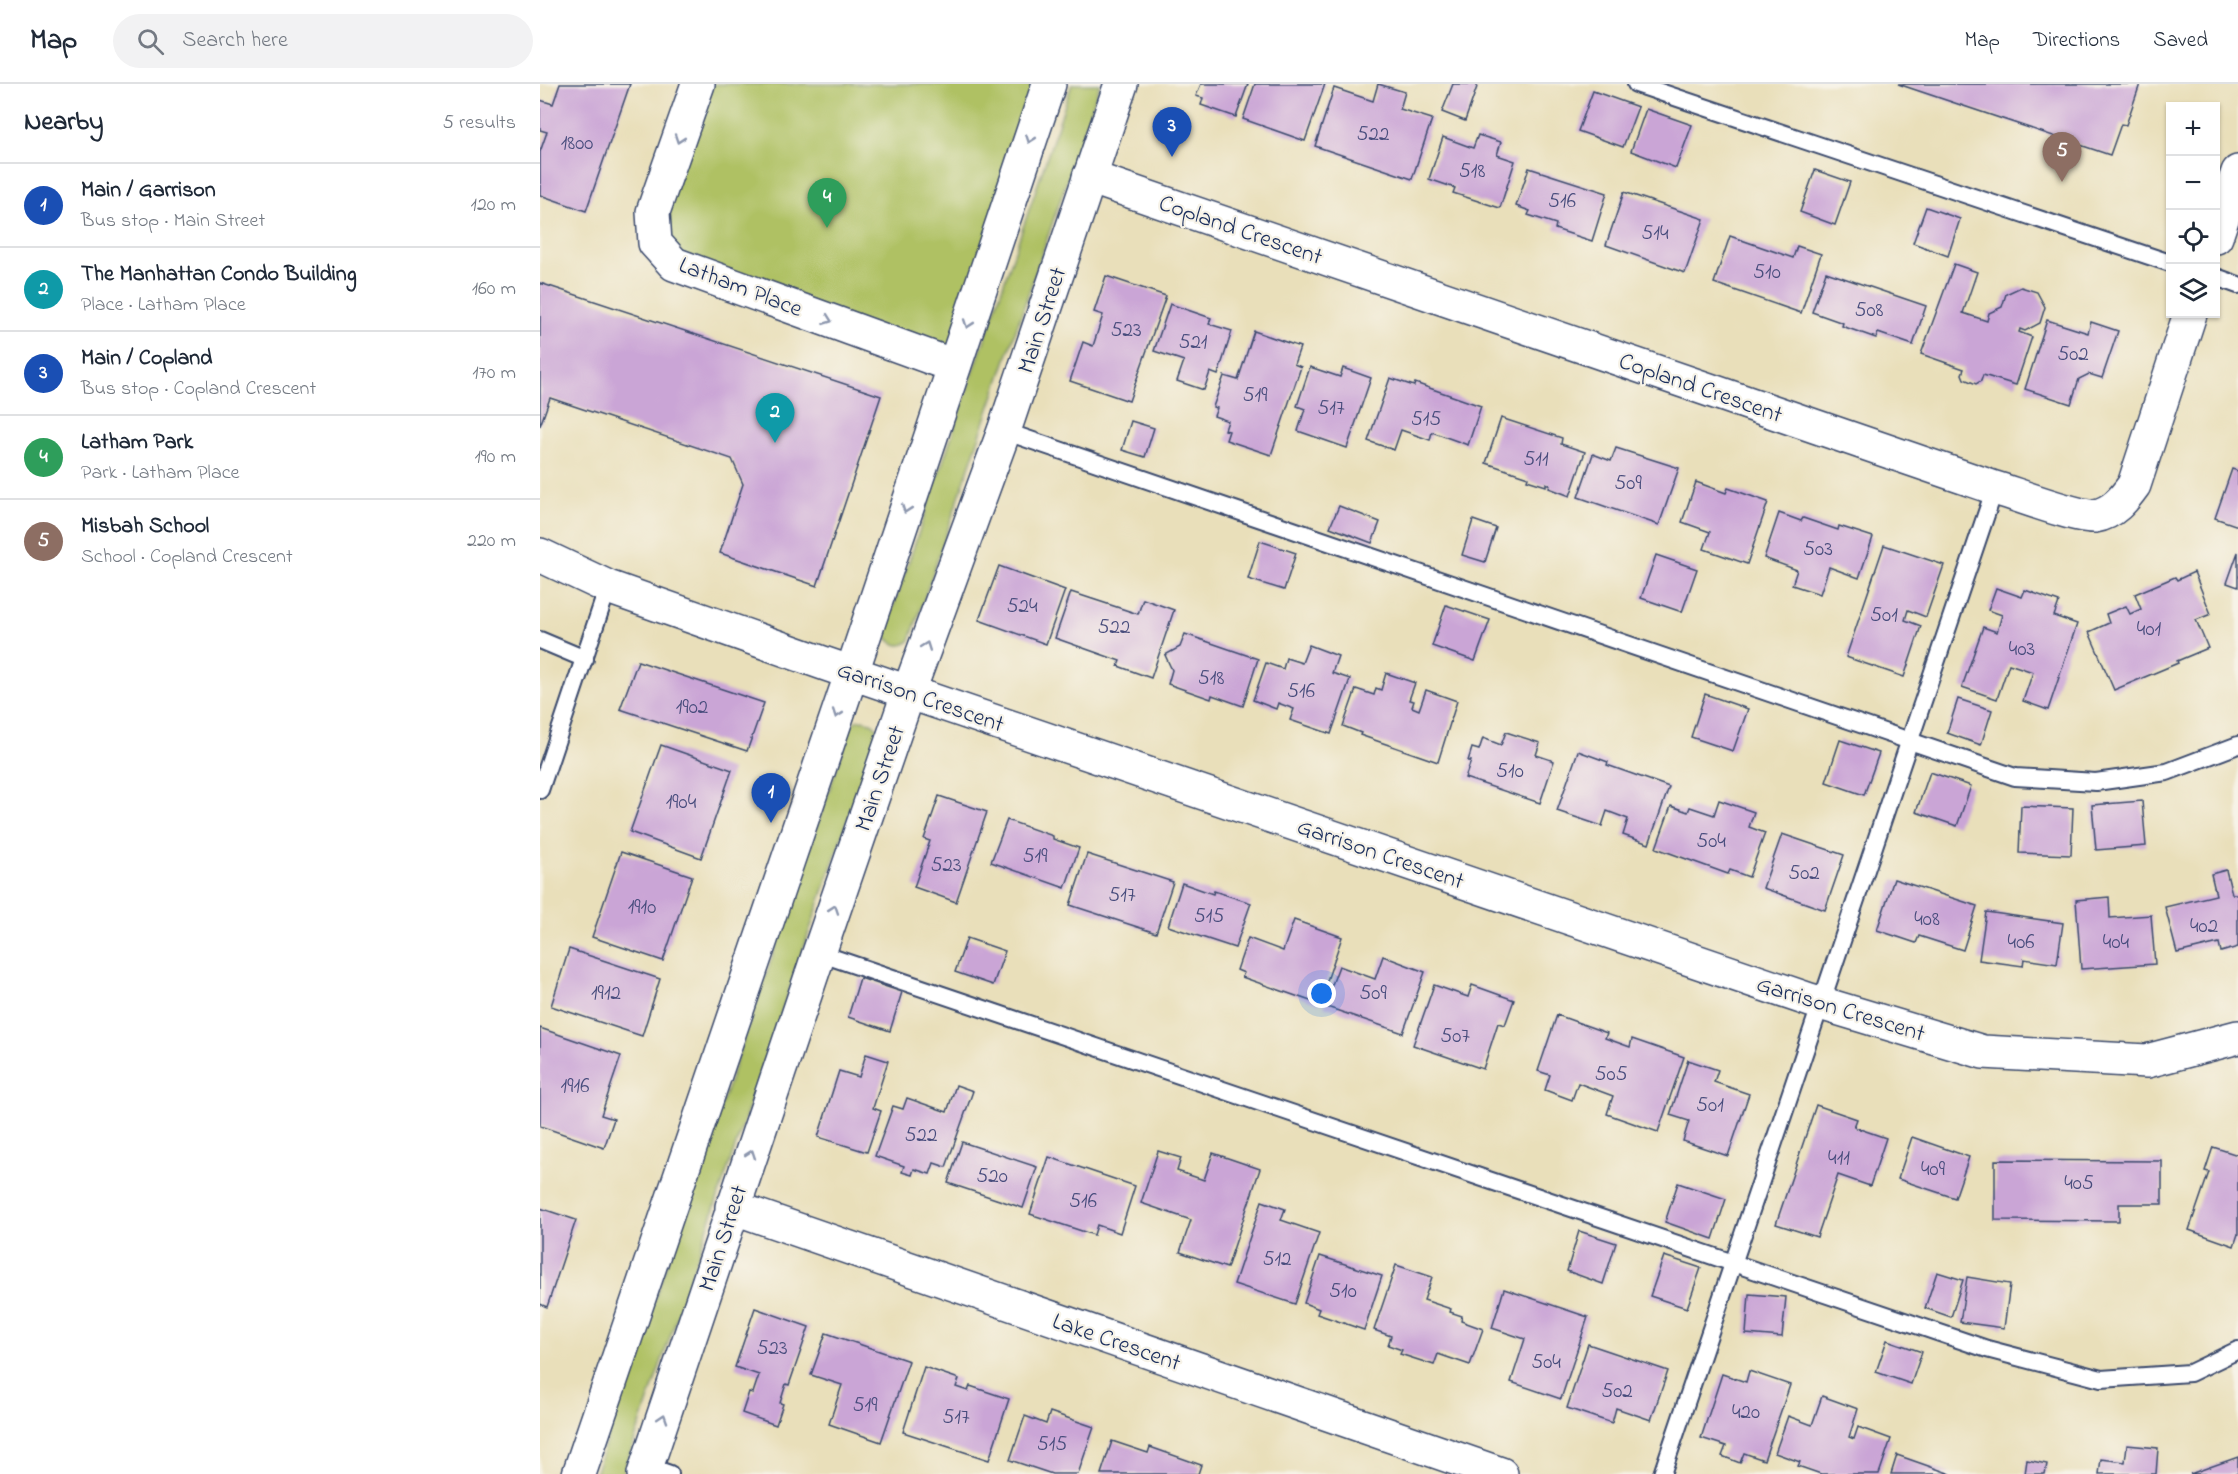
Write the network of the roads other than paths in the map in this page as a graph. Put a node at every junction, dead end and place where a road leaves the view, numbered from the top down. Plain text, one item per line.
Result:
1 (698, 84) edge
2 (1049, 84) edge
3 (1121, 84) edge
4 (1636, 84) edge
5 (2238, 172) edge
6 (1089, 177) junction
7 (2220, 225) edge
8 (2166, 261) edge
9 (2220, 278) edge
10 (2238, 285) edge
11 (2189, 318) edge
12 (954, 366) junction
13 (1004, 431) junction
14 (1995, 488) junction
15 (540, 555) edge
16 (608, 587) junction
17 (540, 640) edge
18 (585, 659) junction
19 (852, 672) junction
20 (909, 691) junction
21 (1909, 742) junction
22 (2238, 745) edge
23 (540, 790) edge
24 (819, 953) junction
25 (1821, 1004) junction
26 (2238, 1037) edge
27 (732, 1207) junction
28 (1734, 1262) junction
29 (2238, 1350) edge
30 (654, 1471) edge
31 (579, 1474) edge
32 (1501, 1474) edge
33 (1662, 1474) edge

1 -> 12 street, Latham Place
2 -> 12 street
3 - 6 street, Main Street
4 - 8 lane
5 - 7 street
6 - 13 street, Main Street
6 - 14 street, Copland Crescent
9 - 10 lane
11 - 14 street, Copland Crescent
12 -> 19 street
20 -> 13 street, Main Street
13 - 21 lane
14 - 21 lane
15 - 16 street, Garrison Crescent
16 - 18 lane
16 - 19 street, Garrison Crescent
17 - 18 lane
18 - 23 lane
19 - 20 street, Garrison Crescent
19 -> 31 street
24 -> 20 street, Main Street
20 - 25 street, Garrison Crescent
21 - 22 lane
21 - 25 lane
27 -> 24 street, Main Street
24 - 28 lane
25 - 26 street, Garrison Crescent
25 - 28 lane
30 -> 27 street, Main Street
27 - 32 street, Lake Crescent
28 - 29 lane
28 - 33 lane

